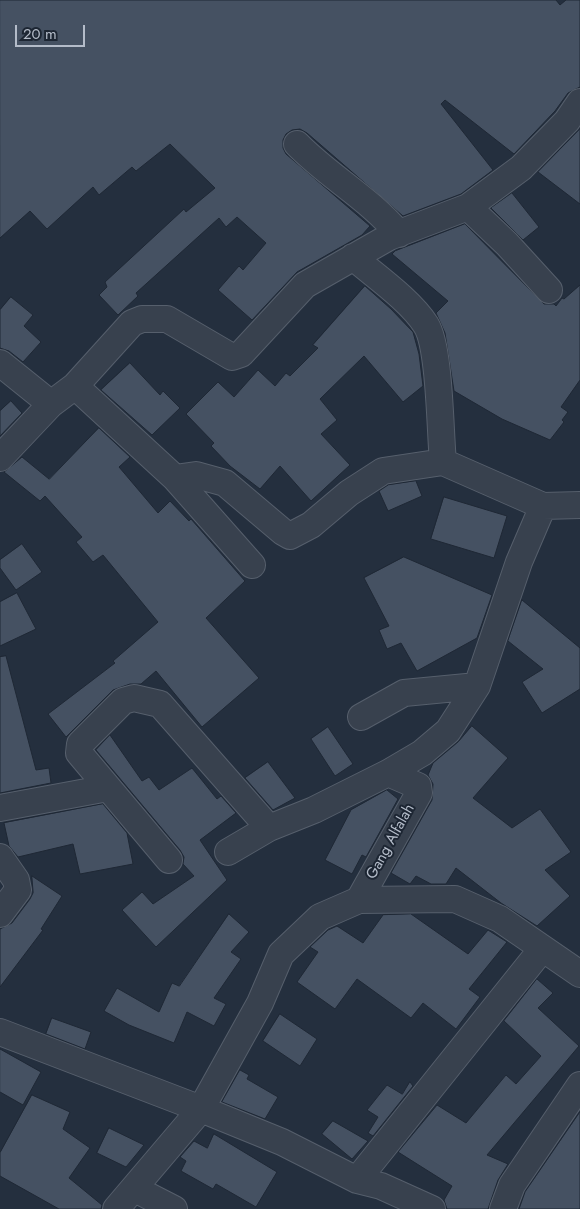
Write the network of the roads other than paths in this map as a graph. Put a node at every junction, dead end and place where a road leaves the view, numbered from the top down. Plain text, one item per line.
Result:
1 (580, 102) edge
2 (297, 144) dead end
3 (468, 207) junction
4 (398, 234) junction
5 (352, 257) junction
6 (548, 290) dead end
7 (0, 363) edge
8 (75, 386) junction
9 (51, 404) junction
10 (0, 458) edge
11 (442, 462) junction
12 (175, 478) junction
13 (580, 504) edge
14 (543, 506) junction
15 (252, 565) dead end
16 (477, 686) junction
17 (361, 717) dead end
18 (388, 773) junction
19 (108, 788) junction
20 (0, 808) edge
21 (269, 828) junction
22 (228, 852) dead end
23 (0, 858) edge
24 (169, 860) dead end
25 (359, 900) junction
26 (0, 914) edge
27 (542, 949) junction
28 (580, 974) edge
29 (0, 1032) edge
30 (580, 1085) edge
31 (201, 1109) junction
32 (357, 1180) junction
33 (134, 1189) junction
34 (116, 1209) edge
35 (174, 1209) edge
36 (432, 1209) edge
37 (503, 1209) edge

1 - 3 street
2 - 4 street
3 - 4 street
3 - 6 street
4 - 5 street
5 - 8 street
5 - 11 street
7 - 9 street
8 - 9 street
8 - 12 street
9 - 10 street
11 - 12 street
11 - 14 street
12 - 15 street
13 - 14 street
14 - 16 street
16 - 17 street
16 - 18 street
18 - 21 street
18 - 25 street, Gang Alfalah
19 - 20 street
19 - 21 street
19 - 24 street
21 - 22 street
23 - 26 street
25 - 27 street
25 - 31 street
27 - 28 street
27 - 32 street
29 - 31 street
30 - 37 street
31 - 32 street
31 - 33 street
32 - 36 street
33 - 34 street
33 - 35 street

